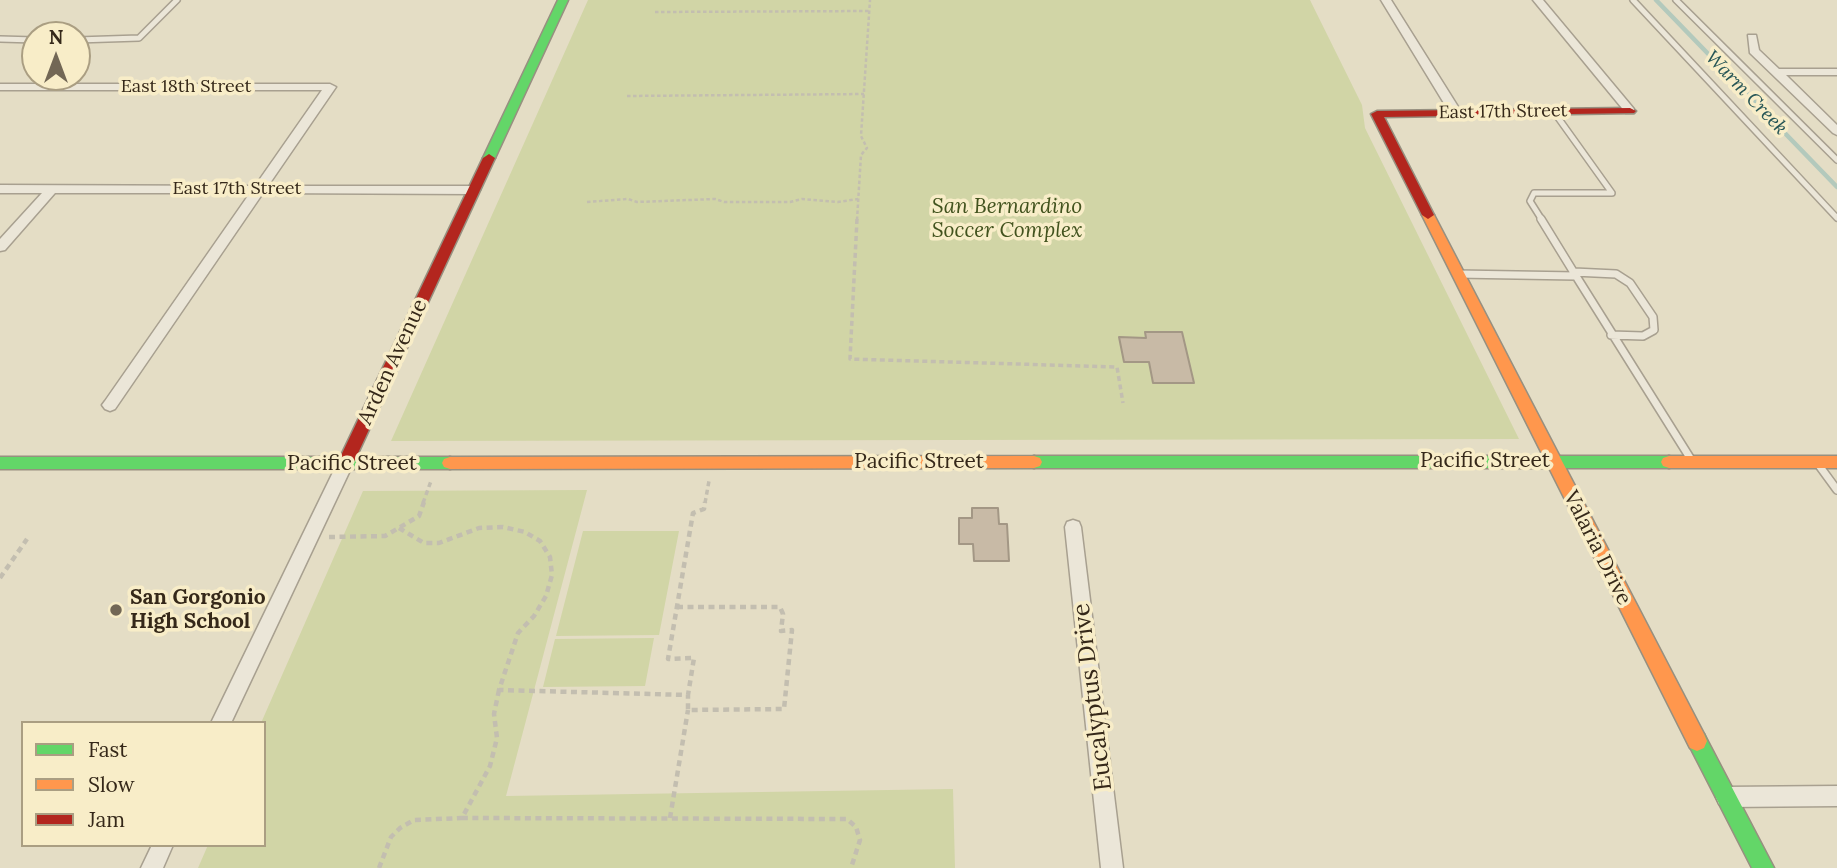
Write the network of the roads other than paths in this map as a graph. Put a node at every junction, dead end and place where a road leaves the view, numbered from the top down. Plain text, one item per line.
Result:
1 (177, 0) edge
2 (563, 0) edge
3 (1386, 0) edge
4 (1538, 0) edge
5 (1633, 0) edge
6 (1676, 0) edge
7 (1752, 37) dead end
8 (0, 40) edge
9 (21, 40) edge
10 (91, 40) edge
11 (1776, 72) junction
12 (1837, 72) edge
13 (0, 87) edge
14 (1554, 112) junction
15 (1456, 113) junction
16 (1377, 114) joint
17 (1837, 131) edge
18 (1837, 160) edge
19 (260, 188) junction
20 (0, 189) edge
21 (52, 189) junction
22 (474, 190) junction
23 (1837, 218) edge
24 (0, 247) edge
25 (1457, 274) junction
26 (1575, 274) junction
27 (1611, 335) junction
28 (110, 405) dead end
29 (1551, 461) junction
30 (1692, 461) junction
31 (1816, 462) junction
32 (1837, 462) edge
33 (0, 463) edge
34 (345, 464) junction
35 (1837, 490) edge
36 (1073, 527) dead end
37 (222, 721) edge
38 (1837, 796) edge
39 (1726, 797) junction
40 (162, 847) edge
41 (152, 868) edge
42 (1112, 868) edge
43 (1763, 868) edge

1 - 10 lane
2 - 22 street, Arden Avenue
3 - 15 street
4 - 14 street, East 17th Street
5 - 23 lane
6 - 18 lane
7 - 11 street
8 - 9 lane
11 - 12 street
11 - 17 street
13 - 19 street, East 18th Street
14 - 15 street, East 17th Street
14 - 26 lane
15 - 16 street, East 17th Street
16 - 25 street, Valaria Drive
19 - 21 street, East 17th Street
19 - 22 street, East 17th Street
19 - 28 street
20 - 21 street, East 17th Street
21 - 24 street
22 - 34 street, Arden Avenue
25 - 26 lane
25 - 29 street, Valaria Drive
26 - 27 lane
26 - 27 lane
27 - 30 lane
29 - 30 street, Pacific Street
29 - 34 street, Pacific Street
29 - 39 street, Valaria Drive
30 - 31 street, Pacific Street
31 - 32 street, Pacific Street
31 - 35 lane
33 - 34 street, Pacific Street
34 - 37 street, Arden Avenue
36 - 42 street, Eucalyptus Drive
38 - 39 street
39 - 43 street, Valaria Drive
40 - 41 street

